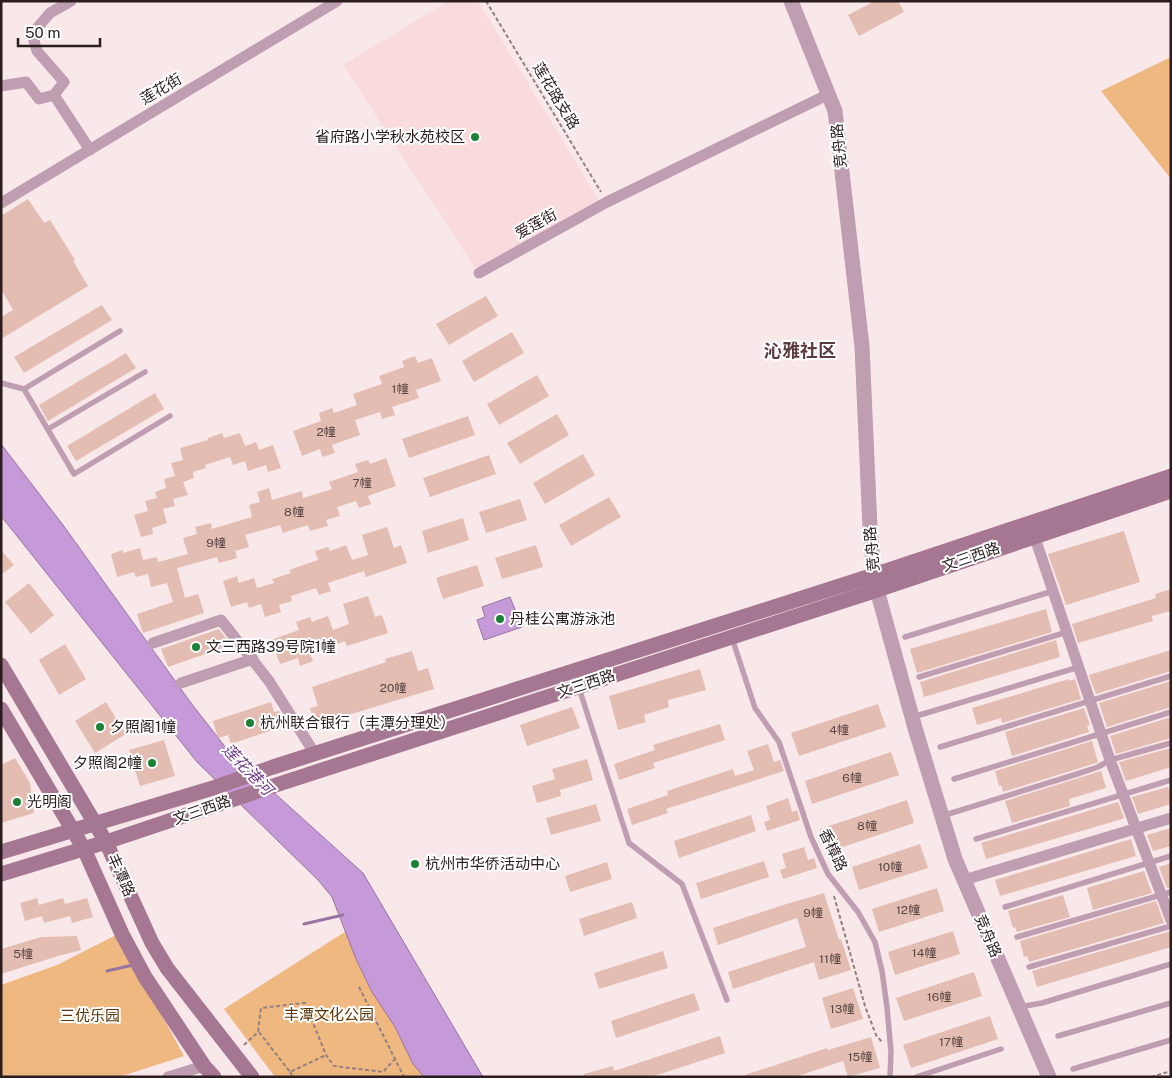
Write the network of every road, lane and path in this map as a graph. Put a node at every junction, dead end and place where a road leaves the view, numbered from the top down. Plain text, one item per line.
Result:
1 (71, 1) edge
2 (337, 1) edge
3 (486, 1) edge
4 (791, 1) edge
5 (3, 87) edge
6 (54, 94) junction
7 (828, 94) junction
8 (90, 150) junction
9 (607, 202) junction
10 (1, 203) edge
11 (479, 273) dead end
12 (120, 331) dead end
13 (146, 372) dead end
14 (1, 382) edge
15 (24, 389) junction
16 (170, 416) dead end
17 (48, 429) junction
18 (1171, 476) edge
19 (1171, 491) edge
20 (1034, 536) junction
21 (875, 582) junction
22 (1053, 591) junction
23 (1067, 632) junction
24 (731, 637) junction
25 (905, 637) dead end
26 (153, 642) dead end
27 (252, 659) junction
28 (1, 665) edge
29 (1079, 667) junction
30 (1171, 676) edge
31 (919, 677) dead end
32 (182, 683) dead end
33 (578, 686) junction
34 (1090, 700) junction
35 (1, 709) edge
36 (1171, 712) edge
37 (912, 718) junction
38 (1101, 733) junction
39 (1171, 743) edge
40 (940, 747) dead end
41 (315, 754) junction
42 (1110, 760) junction
43 (954, 779) dead end
44 (1171, 780) edge
45 (1123, 795) junction
46 (942, 816) junction
47 (1171, 818) edge
48 (94, 824) junction
49 (1136, 828) junction
50 (72, 831) junction
51 (976, 839) dead end
52 (106, 842) junction
53 (84, 849) junction
54 (1, 852) edge
55 (1171, 856) edge
56 (1149, 863) junction
57 (1, 874) edge
58 (828, 874) junction
59 (964, 880) junction
60 (1166, 893) edge
61 (1005, 907) dead end
62 (1171, 920) edge
63 (1171, 926) edge
64 (1017, 937) dead end
65 (1171, 964) edge
66 (1029, 967) dead end
67 (359, 987) dead end
68 (727, 1000) dead end
69 (1171, 1003) edge
70 (1019, 1007) junction
71 (258, 1032) junction
72 (1058, 1036) dead end
73 (1171, 1040) edge
74 (1001, 1050) dead end
75 (891, 1052) junction
76 (235, 1054) junction
77 (326, 1055) junction
78 (394, 1060) junction
79 (1073, 1069) dead end
80 (209, 1071) edge
81 (1171, 1071) edge
82 (290, 1072) junction
83 (168, 1077) edge
84 (252, 1077) edge
85 (293, 1077) edge
86 (404, 1077) edge
87 (890, 1077) edge
88 (916, 1077) edge
89 (1049, 1077) edge
90 (1151, 1077) edge

1 - 6 street
2 - 8 street, 莲花街
3 - 9 path, 莲花路支路
4 - 7 street, 竞舟路
5 - 6 street
6 - 8 street
7 - 9 street, 爱莲街
7 - 21 street, 竞舟路
8 - 10 street, 莲花街
9 - 11 street, 爱莲街
12 - 15 lane
13 - 17 lane
14 - 15 lane
15 - 17 lane
16 - 17 lane
18 - 21 main road, 文三西路
19 - 20 main road, 文三西路
20 - 21 main road, 文三西路
20 - 22 street
21 - 24 main road, 文三西路
21 - 37 street, 竞舟路
21 - 41 main road, 文三西路
22 - 23 street
22 - 25 lane
23 - 29 street
23 - 31 lane
24 - 33 main road, 文三西路
24 - 58 lane, 香樟路
26 - 27 street
27 - 32 street
27 - 41 street
28 - 48 main road, 丰潭路
29 - 34 street
29 - 37 lane
30 - 34 lane
33 - 52 main road, 文三西路
33 - 68 lane
34 - 38 street
34 - 40 lane
35 - 50 main road, 丰潭路
36 - 38 lane
37 - 46 street, 竞舟路
38 - 42 street
38 - 43 lane
39 - 42 lane
41 - 48 main road, 文三西路
42 - 45 street
42 - 46 lane
44 - 45 lane
45 - 49 street
45 - 51 lane
46 - 59 street, 竞舟路
47 - 49 street
48 - 50 main road, 文三西路
48 - 52 main road, 丰潭路
49 - 56 street
49 - 59 street
50 - 53 main road, 丰潭路
50 - 54 main road, 文三西路
52 - 53 main road, 文三西路
52 - 76 main road, 丰潭路
53 - 57 main road, 文三西路
53 - 80 main road, 丰潭路
55 - 56 lane
56 - 60 street
56 - 61 lane
58 - 75 path
58 - 75 lane, 香樟路
59 - 70 street, 竞舟路
60 - 62 street
60 - 64 lane
63 - 66 lane
65 - 70 lane
67 - 78 path
69 - 72 lane
70 - 89 street, 竞舟路
71 - 76 path
71 - 77 path
71 - 82 path
73 - 79 lane
74 - 88 lane
75 - 87 lane, 香樟路
76 - 84 main road, 丰潭路
77 - 78 path
77 - 82 path
78 - 86 path
80 - 83 street
81 - 90 path
82 - 85 path

